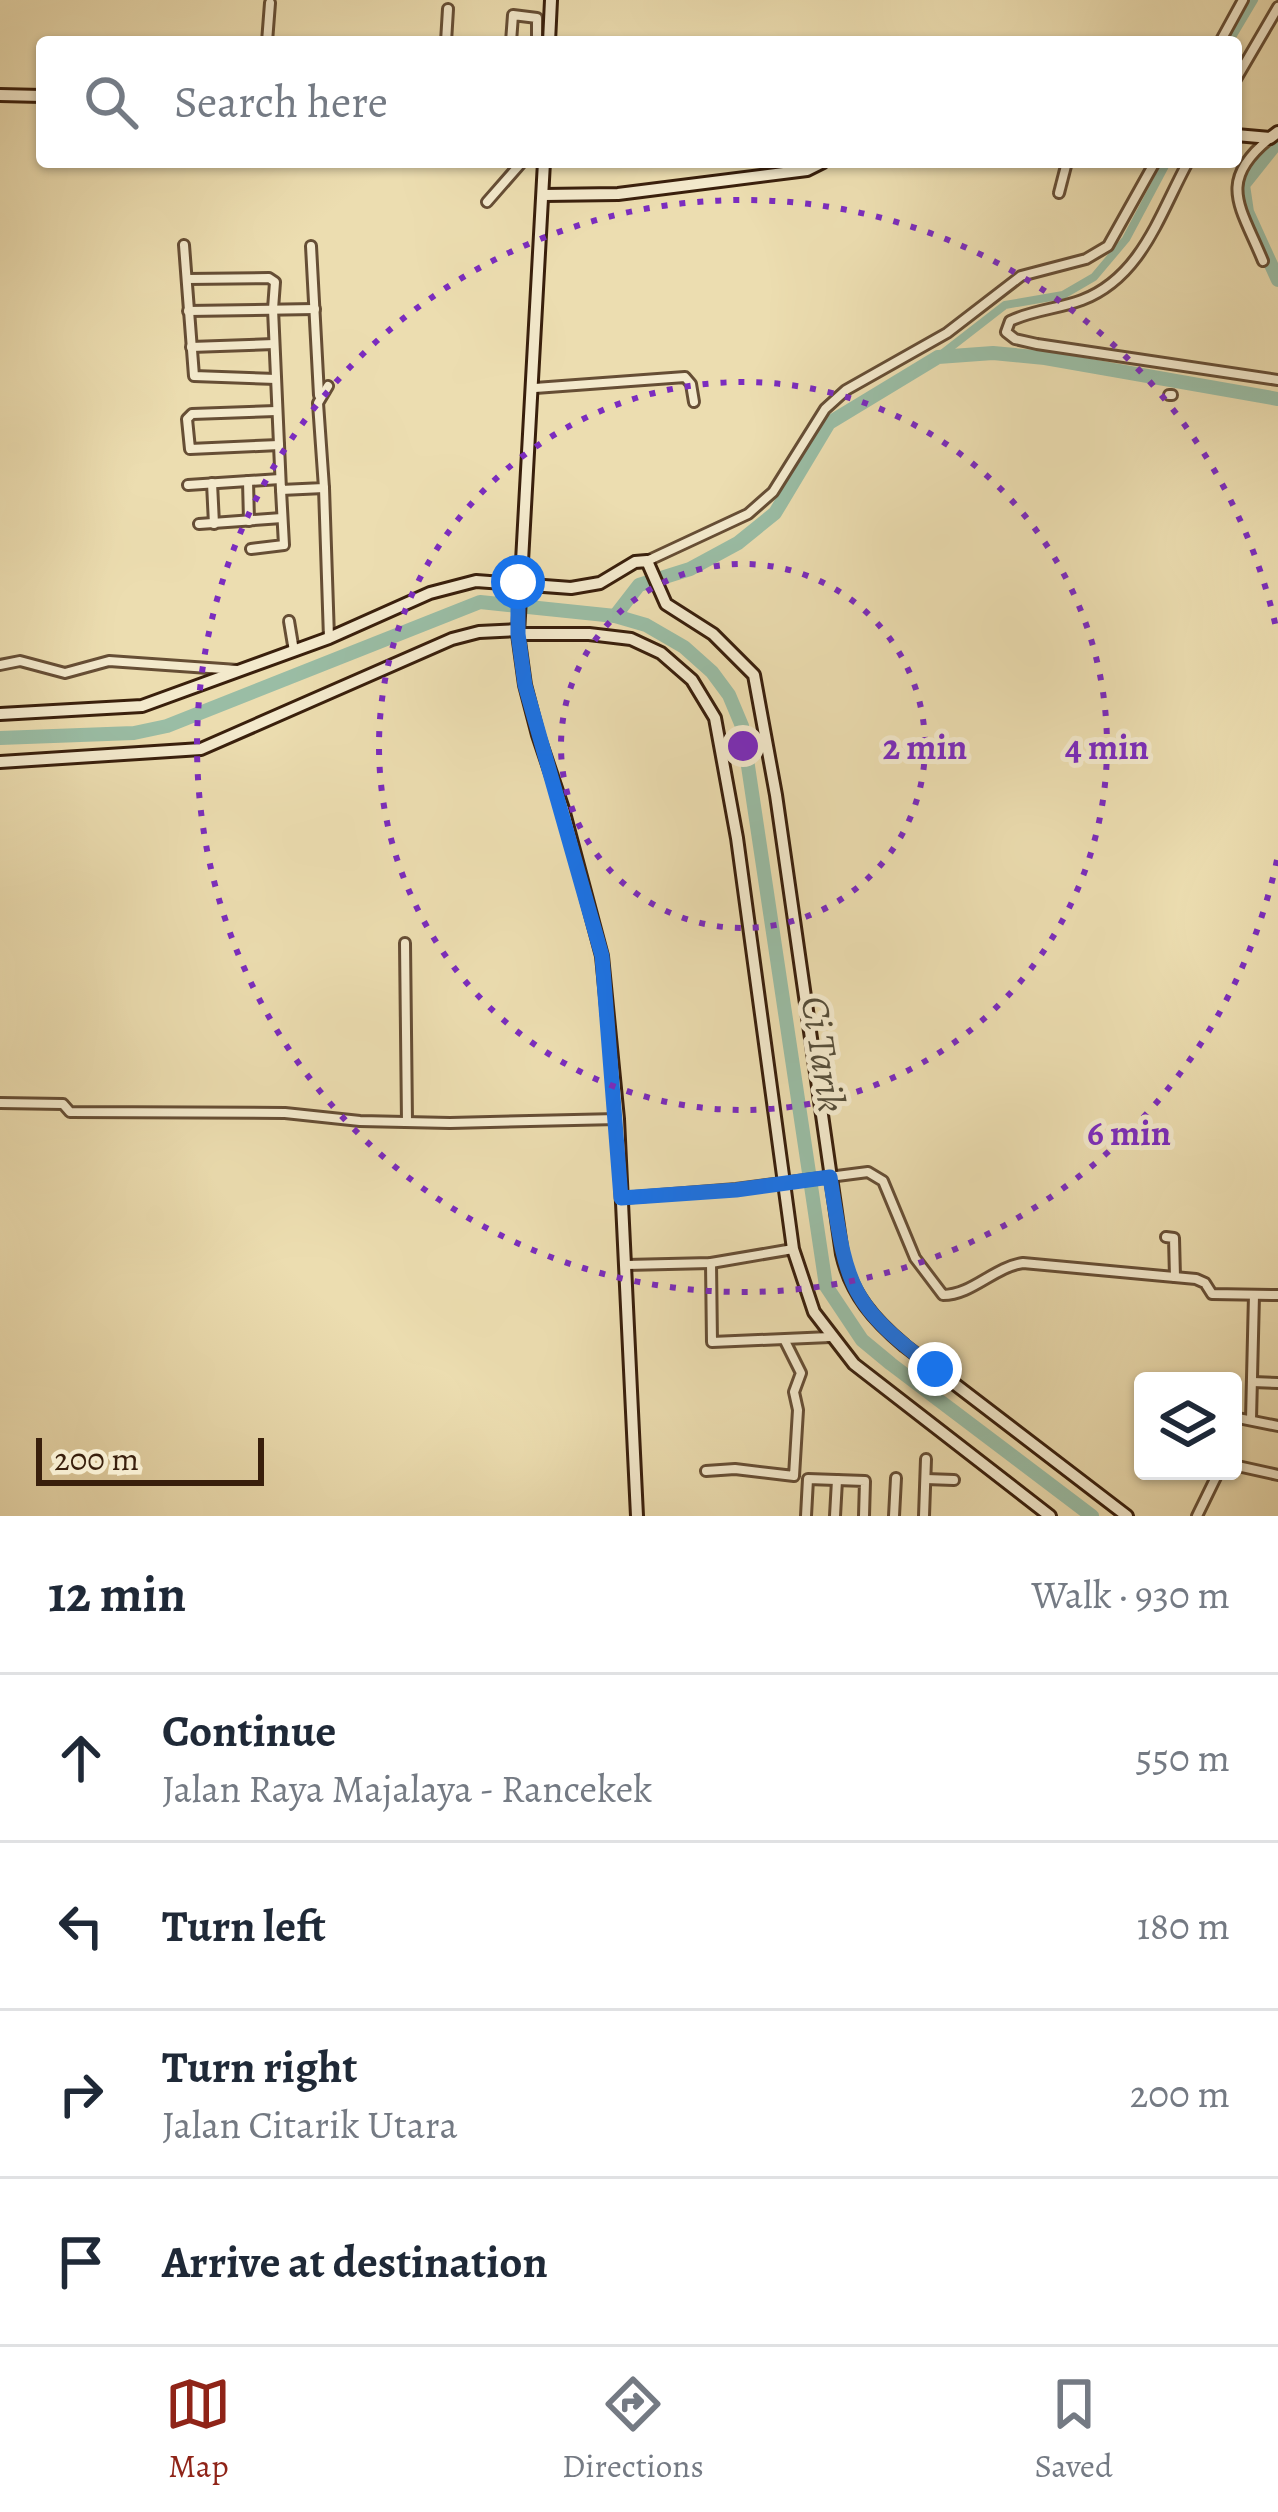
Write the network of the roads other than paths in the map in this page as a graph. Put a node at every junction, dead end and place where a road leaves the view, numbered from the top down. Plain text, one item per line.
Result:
1 (551, 0) edge
2 (1243, 0) edge
3 (270, 3) dead end
4 (1278, 7) edge
5 (448, 9) dead end
6 (267, 36) edge
7 (446, 36) edge
8 (512, 36) edge
9 (537, 36) edge
10 (549, 36) edge
11 (1223, 36) edge
12 (1242, 69) edge
13 (0, 95) edge
14 (36, 96) edge
15 (1242, 135) edge
16 (1274, 135) edge
17 (1242, 166) edge
18 (518, 168) edge
19 (544, 168) edge
20 (811, 168) edge
21 (1066, 168) edge
22 (1152, 168) edge
23 (1185, 168) edge
24 (1241, 168) edge
25 (1059, 194) dead end
26 (544, 195) junction
27 (487, 202) dead end
28 (184, 245) dead end
29 (311, 246) dead end
30 (1263, 261) dead end
31 (187, 279) junction
32 (273, 309) junction
33 (315, 309) junction
34 (188, 311) junction
35 (274, 344) junction
36 (190, 347) junction
37 (276, 379) junction
38 (1278, 380) edge
39 (328, 386) dead end
40 (535, 388) junction
41 (319, 396) junction
42 (694, 402) dead end
43 (277, 410) junction
44 (279, 445) junction
45 (280, 478) junction
46 (248, 481) junction
47 (212, 483) junction
48 (188, 484) dead end
49 (324, 488) junction
50 (281, 490) junction
51 (282, 518) junction
52 (249, 521) junction
53 (199, 524) dead end
54 (214, 524) junction
55 (251, 549) dead end
56 (648, 563) junction
57 (518, 585) junction
58 (289, 621) dead end
59 (518, 627) junction
60 (329, 638) junction
61 (294, 652) junction
62 (0, 665) edge
63 (244, 671) junction
64 (0, 714) edge
65 (0, 762) edge
66 (405, 943) dead end
67 (0, 1103) edge
68 (618, 1119) junction
69 (407, 1121) junction
70 (829, 1177) junction
71 (785, 1183) junction
72 (621, 1198) junction
73 (1166, 1238) dead end
74 (793, 1249) junction
75 (711, 1263) junction
76 (626, 1265) junction
77 (1175, 1277) junction
78 (1254, 1295) junction
79 (1278, 1295) edge
80 (830, 1336) junction
81 (785, 1341) junction
82 (1253, 1382) junction
83 (1278, 1383) edge
84 (1242, 1418) edge
85 (1251, 1419) junction
86 (1278, 1426) edge
87 (926, 1459) dead end
88 (1242, 1468) edge
89 (706, 1471) dead end
90 (1278, 1475) edge
91 (896, 1478) dead end
92 (926, 1479) junction
93 (837, 1480) junction
94 (954, 1480) dead end
95 (1215, 1480) edge
96 (637, 1516) edge
97 (806, 1516) edge
98 (835, 1516) edge
99 (864, 1516) edge
100 (894, 1516) edge
101 (924, 1516) edge
102 (1050, 1516) edge
103 (1126, 1516) edge
104 (1197, 1516) edge

1 - 10 street
2 - 11 street
3 - 6 street
4 - 12 street
5 - 7 street
8 - 9 street
13 - 14 street
15 - 16 street
16 - 17 street
18 - 27 street
19 - 26 street
20 - 26 street
21 - 25 street
22 - 56 street
23 - 38 street
24 - 30 street
26 - 40 street
28 - 31 street
29 - 33 street
31 - 32 street
31 - 34 street
32 - 33 street
32 - 34 street
32 - 35 street
33 - 41 street
34 - 36 street
35 - 36 street
35 - 37 street
36 - 37 street
37 - 43 street
39 - 41 street
40 - 42 street
40 - 57 street
41 - 49 street
43 - 44 street
43 - 44 street
44 - 45 street
45 - 46 street
45 - 50 street
46 - 47 street
46 - 52 street
47 - 48 street
47 - 54 street
49 - 50 street
49 - 60 street
50 - 51 street
51 - 52 street
51 - 55 street
52 - 54 street
53 - 54 street
56 - 57 street
56 - 70 street
57 - 59 street
57 - 60 street
58 - 61 street
59 - 65 street
59 - 68 street
59 - 71 street
60 - 61 street
61 - 63 street
62 - 63 street
63 - 64 street
66 - 69 street
67 - 69 street
68 - 69 street
68 - 72 street
70 - 71 street
70 - 77 street
70 - 103 street
71 - 72 street
71 - 74 street
72 - 76 street
73 - 77 street
74 - 75 street
74 - 80 street
75 - 76 street
75 - 81 street
76 - 96 street
77 - 78 street
78 - 79 street
78 - 82 street
80 - 81 street
80 - 102 street
81 - 89 street
82 - 83 street
82 - 85 street
84 - 85 street
85 - 86 street
87 - 92 street
88 - 90 street
91 - 100 street
92 - 94 street
92 - 101 street
93 - 97 street
93 - 98 street
93 - 99 street
95 - 104 street

